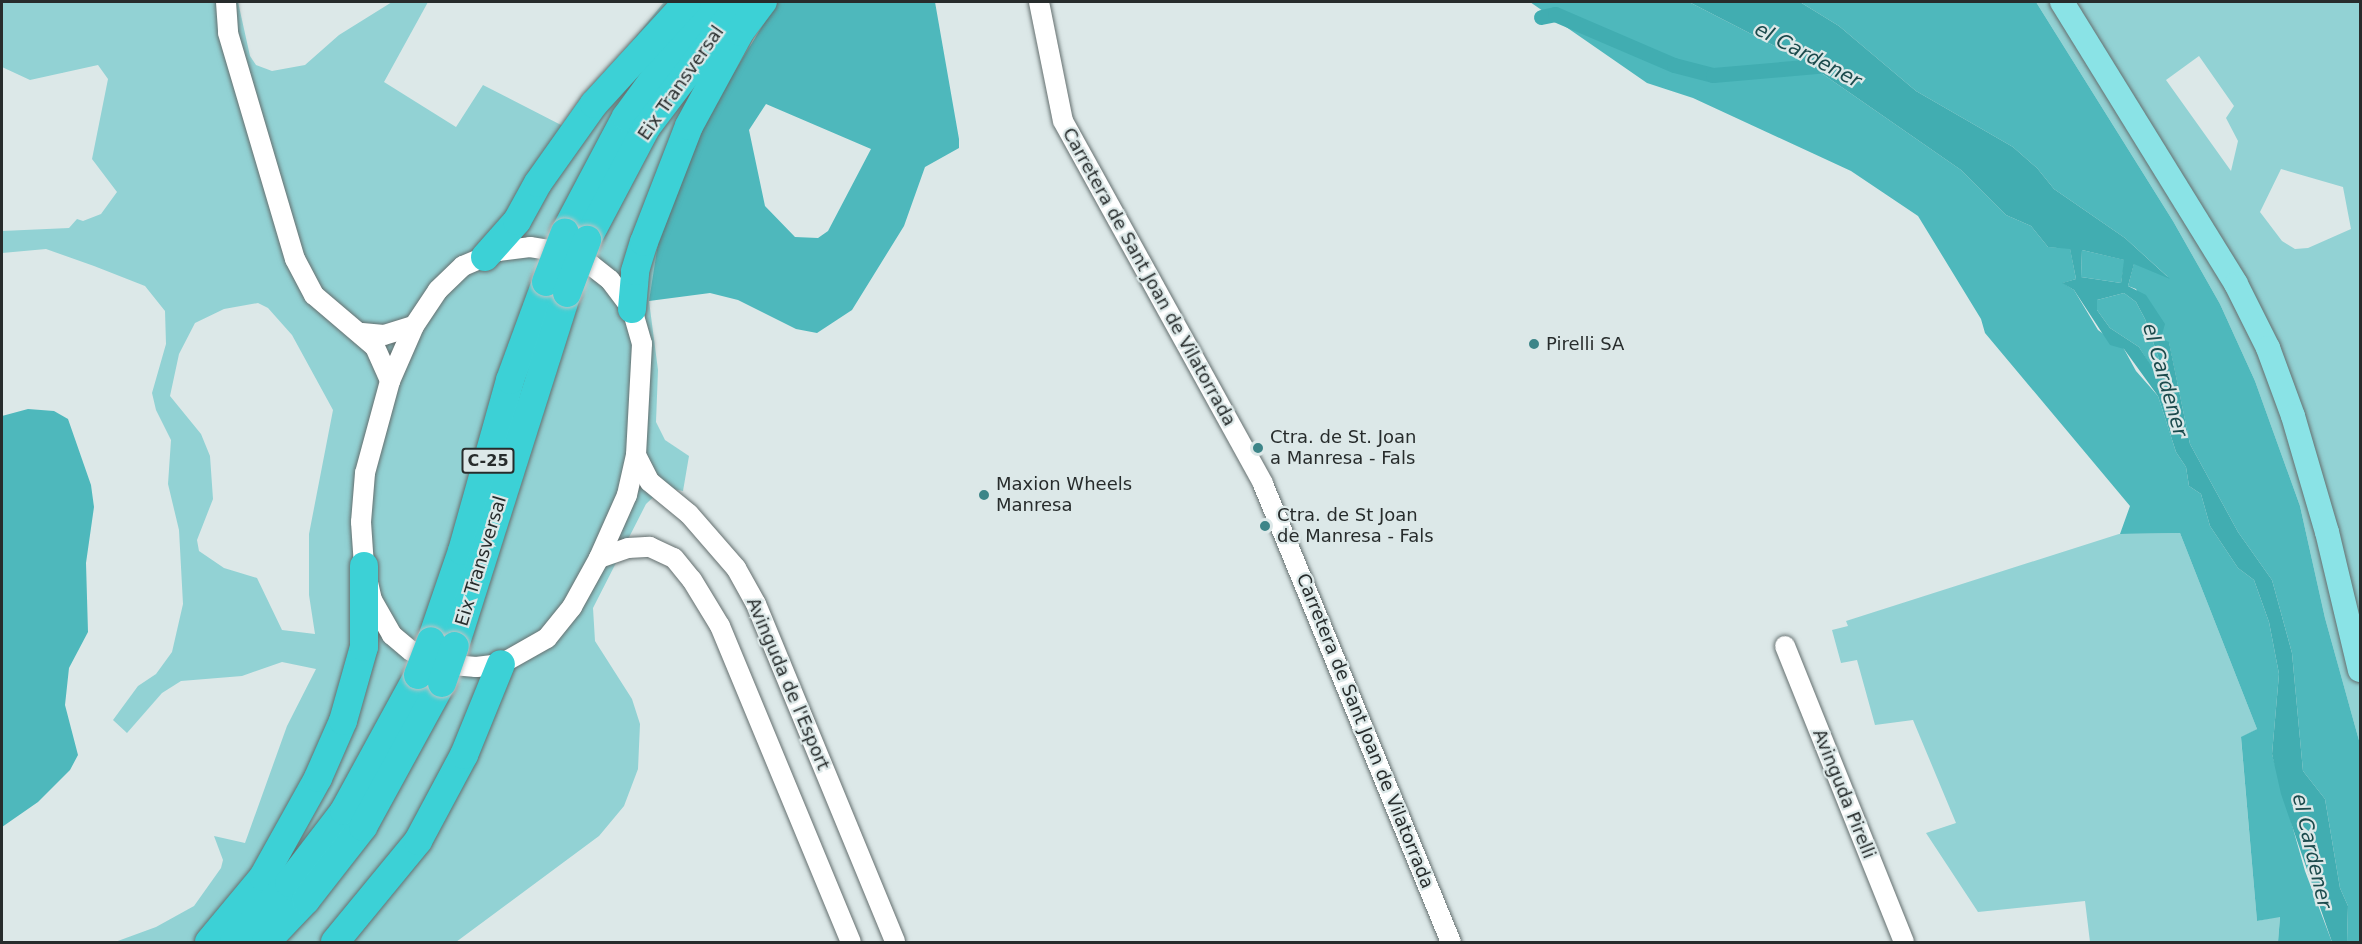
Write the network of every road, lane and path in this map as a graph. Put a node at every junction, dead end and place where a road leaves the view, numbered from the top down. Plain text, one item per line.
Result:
1 (226, 2) edge
2 (687, 2) edge
3 (710, 2) edge
4 (741, 2) edge
5 (762, 2) edge
6 (1039, 2) edge
7 (2063, 2) edge
8 (576, 236) junction
9 (485, 256) junction
10 (632, 309) junction
11 (414, 326) junction
12 (363, 333) junction
13 (390, 381) junction
14 (636, 454) junction
15 (599, 558) junction
16 (364, 566) junction
17 (1785, 646) dead end
18 (501, 664) junction
19 (2361, 670) edge
20 (430, 679) junction
21 (209, 942) edge
22 (234, 942) edge
23 (266, 942) edge
24 (335, 942) edge
25 (851, 942) edge
26 (895, 942) edge
27 (1451, 942) edge
28 (1904, 942) edge

1 - 12 street
2 - 9 highway
3 - 8 highway, Eix Transversal / C-25
4 - 8 highway, Eix Transversal / C-25
5 - 10 highway
6 - 27 street, Carretera de Sant Joan de Vilatorrada
7 - 19 main road
8 - 20 highway, Eix Transversal / C-25, bridge
9 - 10 street
9 - 11 street
10 - 14 street
11 - 12 street
11 - 13 street
12 - 13 street
13 - 16 street
14 - 15 street
14 - 26 street, Avinguda de l'Esport
15 - 18 street
15 - 25 street
16 - 18 street
16 - 21 highway
17 - 28 street, Avinguda Pirelli
18 - 24 highway
20 - 22 highway, Eix Transversal / C-25
20 - 23 highway, Eix Transversal / C-25

